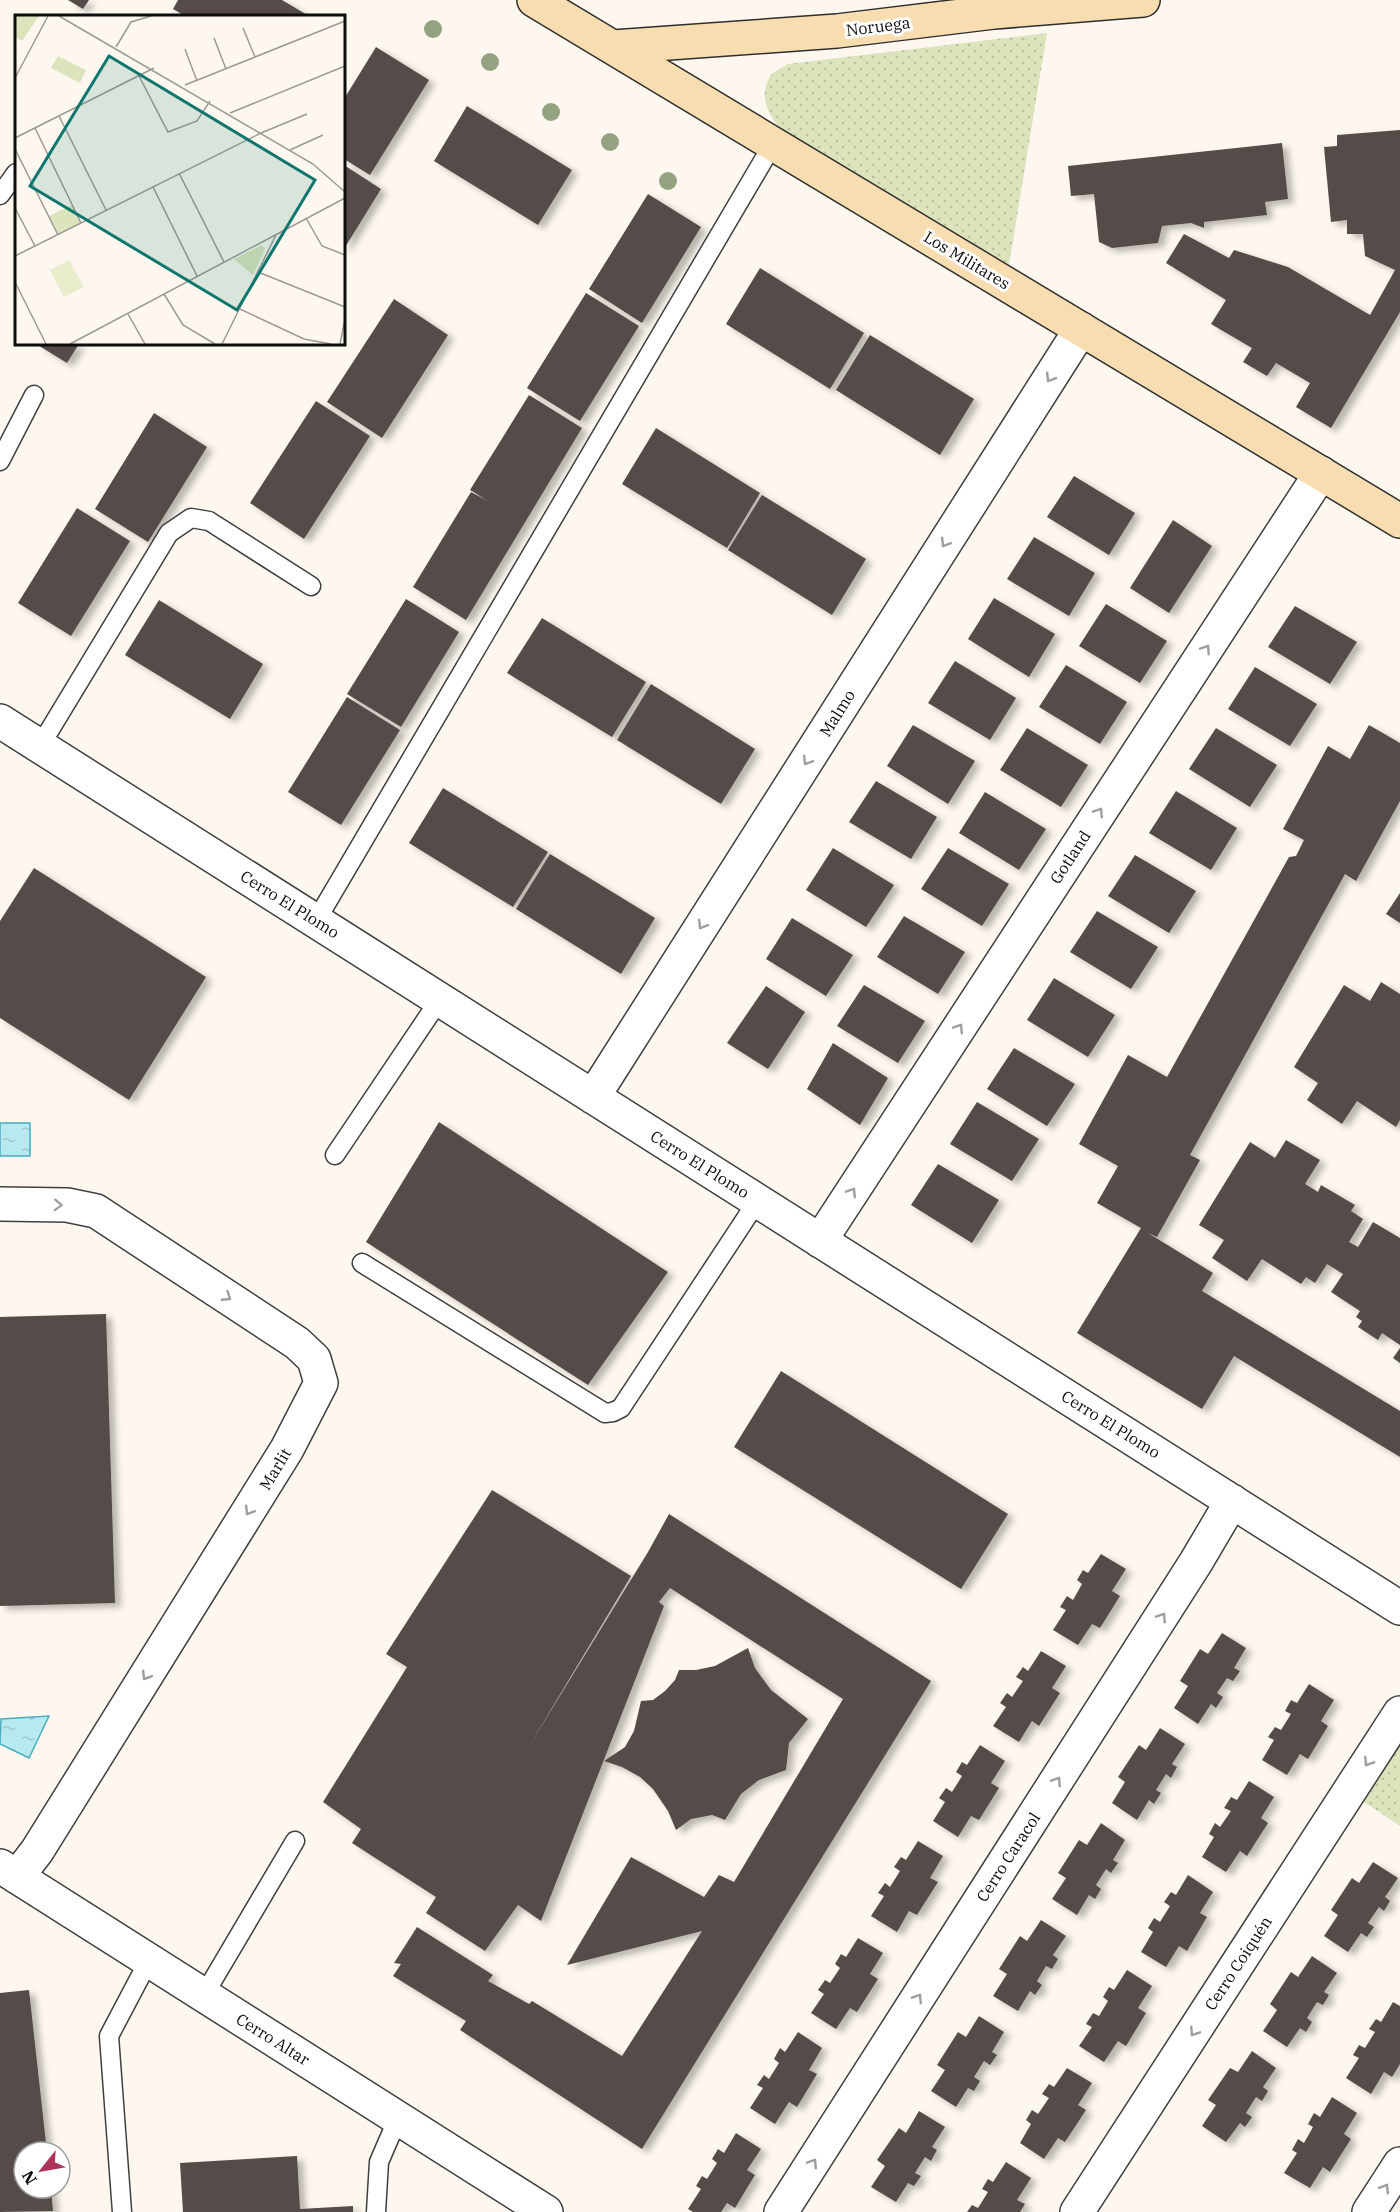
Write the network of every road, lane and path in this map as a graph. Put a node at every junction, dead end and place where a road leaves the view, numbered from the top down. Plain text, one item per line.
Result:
1 (534, 0) edge
2 (1143, 0) edge
3 (994, 6) edge
4 (613, 47) junction
5 (774, 144) junction
6 (15, 174) edge
7 (0, 195) edge
8 (1081, 329) junction
9 (34, 395) dead end
10 (0, 461) edge
11 (1321, 473) junction
12 (1400, 520) edge
13 (311, 586) dead end
14 (0, 721) edge
15 (40, 746) junction
16 (316, 921) junction
17 (440, 999) junction
18 (593, 1097) junction
19 (335, 1155) dead end
20 (758, 1200) junction
21 (0, 1204) edge
22 (820, 1240) junction
23 (362, 1263) dead end
24 (1232, 1501) junction
25 (1400, 1608) edge
26 (1400, 1713) edge
27 (295, 1841) dead end
28 (8, 1871) edge
29 (148, 1960) junction
30 (204, 1995) junction
31 (398, 2118) junction
32 (1400, 2164) edge
33 (122, 2212) edge
34 (376, 2212) edge
35 (546, 2212) edge
36 (781, 2212) edge
37 (1077, 2212) edge
38 (1370, 2212) edge

1 - 4 main road, Los Militares
2 - 3 main road, Noruega
3 - 4 main road, Noruega
4 - 5 main road, Los Militares
5 - 8 main road, Los Militares
5 - 16 lane
6 - 7 lane
8 - 11 main road, Los Militares
8 -> 18 street, Malmo
9 - 10 lane
11 - 12 main road, Los Militares
22 -> 11 street, Gotland
13 - 15 lane
14 - 15 street, Cerro El Plomo
15 - 16 street, Cerro El Plomo
16 - 17 street, Cerro El Plomo
17 - 18 street, Cerro El Plomo
17 - 19 lane
18 - 20 street, Cerro El Plomo
20 - 22 street, Cerro El Plomo
20 - 23 lane
21 -> 28 street, Marlit
22 - 24 street, Cerro El Plomo
24 - 25 street, Cerro El Plomo
36 -> 24 street, Cerro Caracol
26 -> 37 street, Cerro Coiquén
27 - 30 lane
28 - 29 street, Cerro Altar
29 - 30 street, Cerro Altar
29 - 33 lane
30 - 31 street, Cerro Altar
31 - 34 lane
31 - 35 street, Cerro Altar
38 -> 32 street

